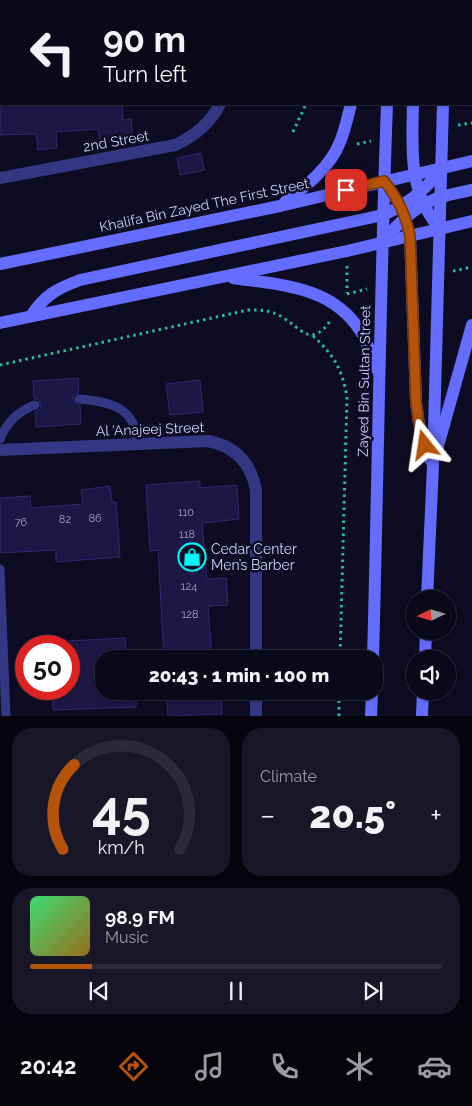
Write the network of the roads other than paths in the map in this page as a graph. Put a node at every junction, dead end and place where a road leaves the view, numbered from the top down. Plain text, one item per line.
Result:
1 (219, 105) edge
2 (351, 105) edge
3 (387, 105) edge
4 (413, 105) edge
5 (443, 105) edge
6 (472, 161) edge
7 (442, 167) junction
8 (414, 174) junction
9 (0, 178) edge
10 (384, 181) junction
11 (472, 190) edge
12 (440, 197) junction
13 (421, 200) junction
14 (280, 206) junction
15 (404, 212) junction
16 (383, 215) junction
17 (472, 221) edge
18 (440, 229) junction
19 (410, 236) junction
20 (382, 243) junction
21 (0, 264) edge
22 (221, 276) junction
23 (31, 316) junction
24 (0, 323) edge
25 (472, 325) edge
26 (380, 375) junction
27 (79, 399) dead end
28 (35, 405) dead end
29 (0, 439) edge
30 (136, 444) junction
31 (0, 450) edge
32 (433, 465) junction
33 (0, 569) edge
34 (427, 590) edge
35 (256, 650) edge
36 (372, 650) edge
37 (256, 700) edge
38 (372, 700) edge
39 (423, 700) edge
40 (6, 716) edge
41 (256, 716) edge
42 (371, 716) edge
43 (422, 716) edge

1 - 9 street, 2nd Street
2 - 14 main road
3 - 10 main road, Zayed Bin Sultan Street
4 - 8 main road
5 - 7 main road
6 - 7 main road, Khalifa Bin Zayed The First Street
7 - 8 main road, Khalifa Bin Zayed The First Street
7 - 12 main road
7 - 13 main road
8 - 10 main road, Khalifa Bin Zayed The First Street
8 - 13 main road
10 - 14 main road, Khalifa Bin Zayed The First Street
10 - 15 main road
10 - 16 main road, Zayed Bin Sultan Street
11 - 12 main road
12 - 13 main road
12 - 18 main road
13 - 15 main road
13 - 18 main road
14 - 21 main road, Khalifa Bin Zayed The First Street
15 - 16 main road
15 - 19 main road
15 - 20 main road
16 - 20 main road, Zayed Bin Sultan Street
16 - 23 main road
17 - 18 main road
18 - 19 main road
18 - 32 main road
19 - 20 main road
19 - 32 main road
20 - 22 main road
20 - 26 main road, Zayed Bin Sultan Street
22 - 23 main road
22 - 26 main road
23 - 24 main road
25 - 32 main road
26 - 36 main road, Zayed Bin Sultan Street
27 - 30 lane
28 - 29 lane
30 - 31 street, Al 'Anajeej Street
30 - 35 street, Al 'Anajeej Street
32 - 34 main road
33 - 40 lane
37 - 41 street
38 - 42 main road
39 - 43 main road

